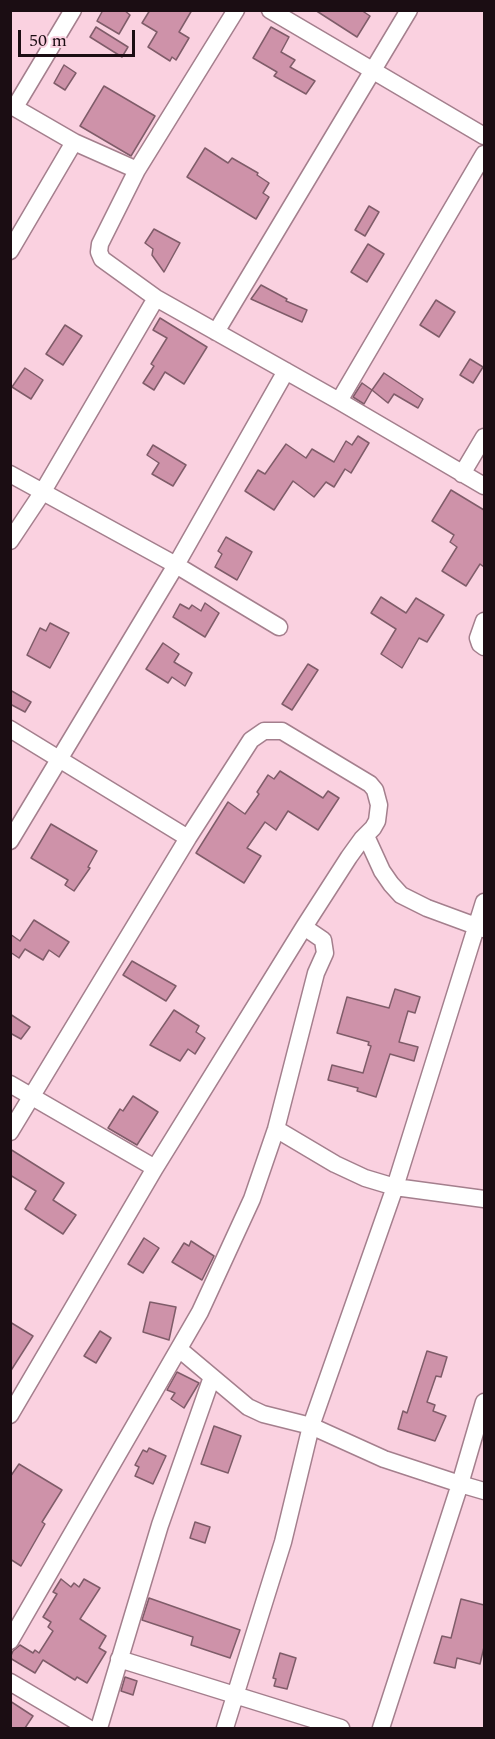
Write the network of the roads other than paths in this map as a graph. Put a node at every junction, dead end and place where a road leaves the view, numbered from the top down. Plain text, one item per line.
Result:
1 (73, 10) edge
2 (236, 10) edge
3 (270, 10) edge
4 (409, 10) edge
5 (372, 69) junction
6 (13, 106) edge
7 (484, 136) edge
8 (74, 142) junction
9 (484, 154) edge
10 (137, 170) junction
11 (10, 251) edge
12 (156, 298) junction
13 (216, 332) junction
14 (286, 371) junction
15 (339, 401) junction
16 (484, 437) edge
17 (10, 474) edge
18 (462, 474) junction
19 (484, 486) edge
20 (42, 493) junction
21 (10, 541) edge
22 (176, 565) junction
23 (484, 621) edge
24 (279, 627) dead end
25 (484, 647) edge
26 (10, 729) edge
27 (61, 759) junction
28 (366, 836) junction
29 (188, 838) junction
30 (10, 841) edge
31 (484, 902) edge
32 (304, 927) junction
33 (481, 927) edge
34 (10, 1084) edge
35 (32, 1096) junction
36 (276, 1129) junction
37 (10, 1132) edge
38 (155, 1168) junction
39 (395, 1187) junction
40 (484, 1199) edge
41 (179, 1349) junction
42 (212, 1377) junction
43 (17, 1388) edge
44 (484, 1402) edge
45 (10, 1415) edge
46 (311, 1426) junction
47 (460, 1484) junction
48 (484, 1491) edge
49 (10, 1641) edge
50 (119, 1659) junction
51 (10, 1682) edge
52 (237, 1695) junction
53 (88, 1728) edge
54 (99, 1728) edge
55 (225, 1728) edge
56 (341, 1728) edge
57 (381, 1728) edge

1 - 6 street
2 - 10 street
3 - 5 street
4 - 5 street
5 - 7 street
5 - 13 street
6 - 8 street
8 - 10 street
8 - 11 street
9 - 15 street
10 - 12 street
12 - 13 street
12 - 20 street
13 - 14 street
14 - 15 street
14 - 22 street
15 - 18 street
16 - 18 street
17 - 20 street
18 - 19 street
20 - 21 street
20 - 22 street
22 - 24 street
22 - 27 street
23 - 25 street
26 - 27 street
27 - 29 street
27 - 30 street
28 - 29 street
28 - 32 street
28 - 33 street
29 - 35 street
31 - 33 street
32 - 36 street
32 - 38 street
33 - 39 street
34 - 35 street
35 - 37 street
35 - 38 street
36 - 39 street
36 - 41 street
38 - 43 street
39 - 40 street
39 - 46 street
41 - 42 street
41 - 49 street
42 - 46 street
42 - 50 street
43 - 45 street
44 - 47 street
46 - 47 street
46 - 52 street
47 - 48 street
47 - 57 street
50 - 52 street
50 - 54 street
51 - 53 street
52 - 55 street
52 - 56 street

